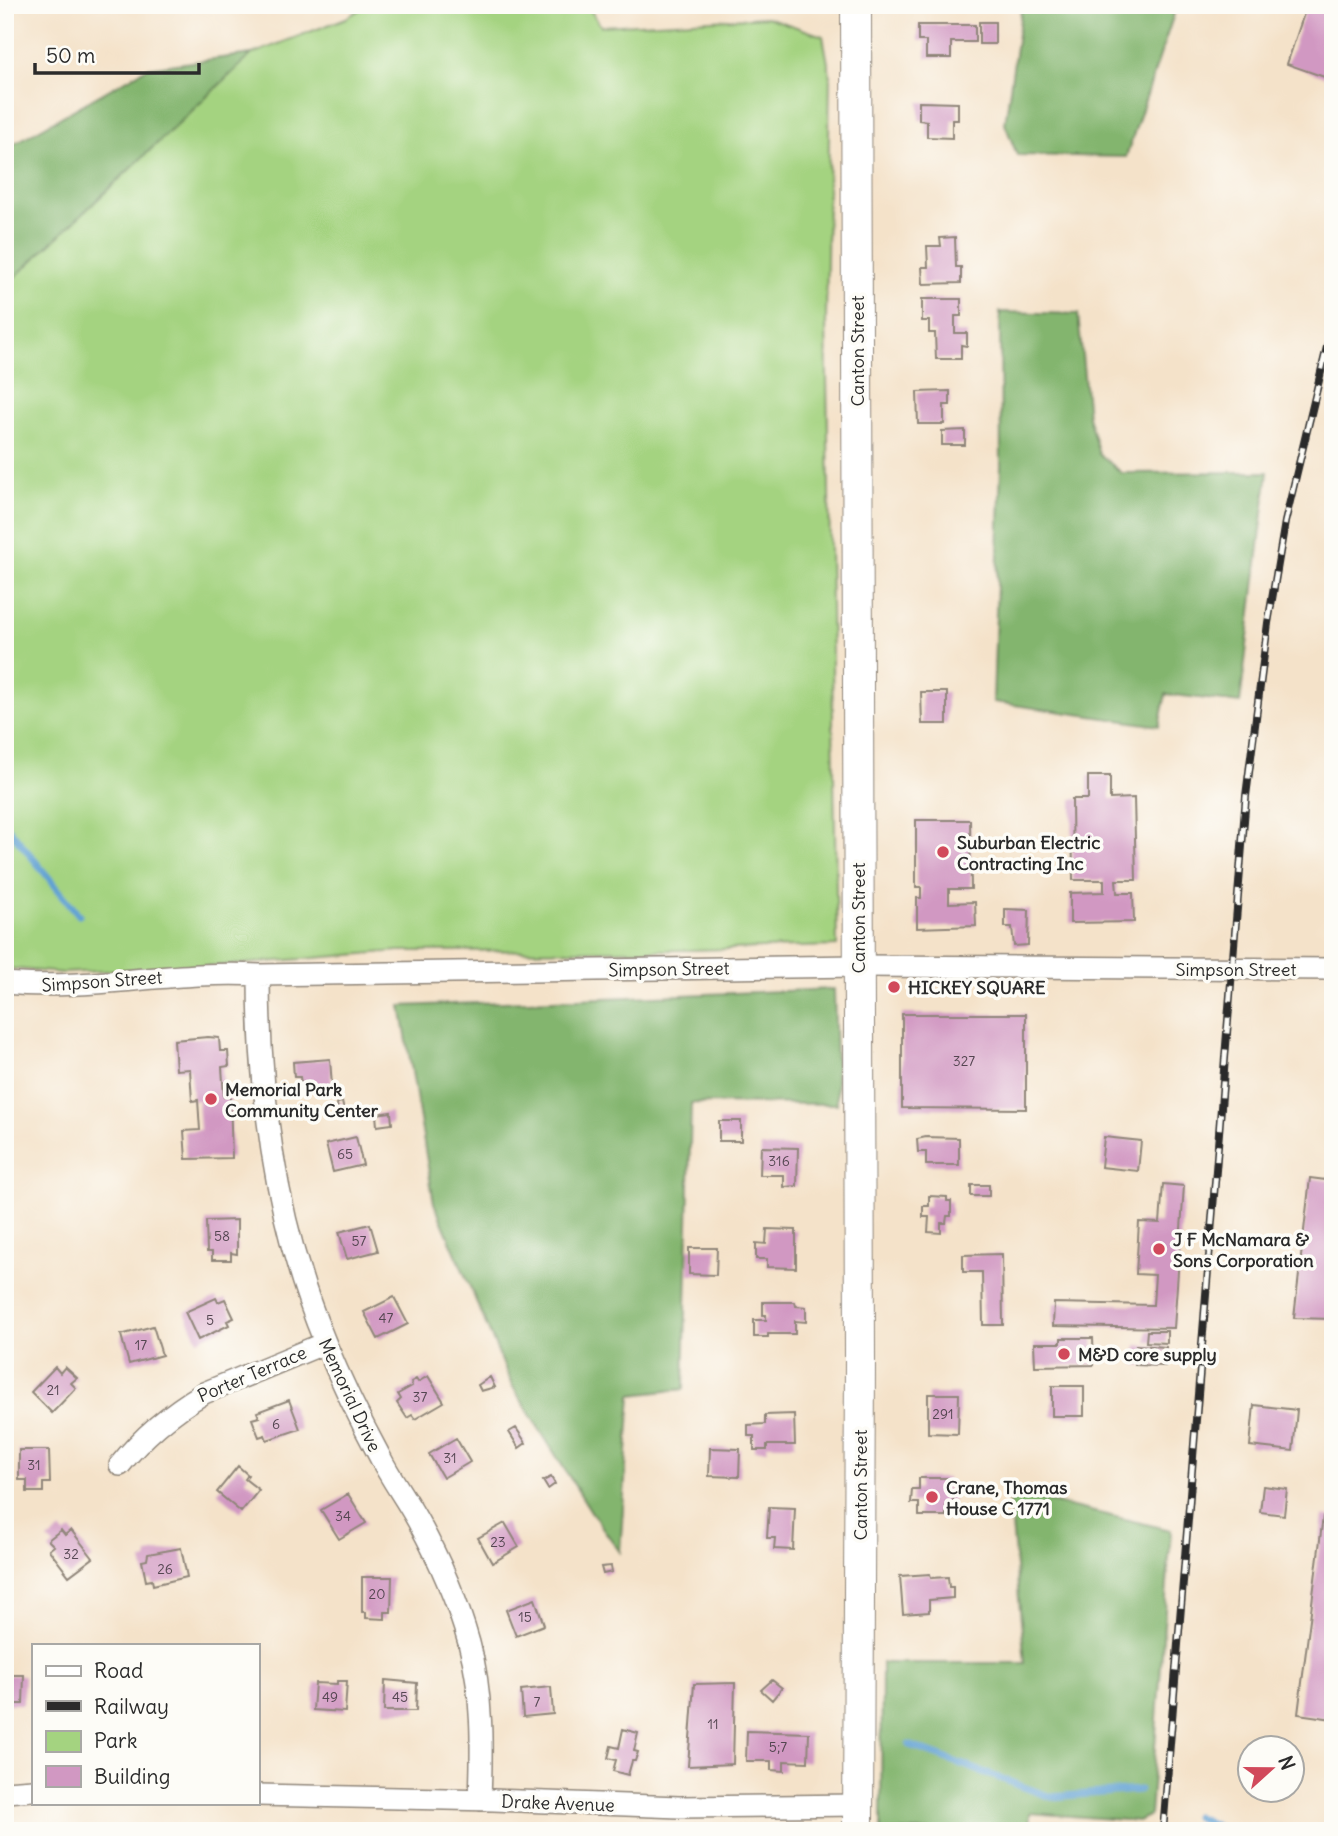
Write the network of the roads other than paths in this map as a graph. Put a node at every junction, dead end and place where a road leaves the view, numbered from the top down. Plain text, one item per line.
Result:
1 (856, 5) edge
2 (858, 967) junction
3 (1333, 968) edge
4 (258, 975) junction
5 (5, 983) edge
6 (325, 1343) junction
7 (120, 1465) dead end
8 (32, 1790) edge
9 (5, 1792) edge
10 (259, 1795) edge
11 (480, 1800) junction
12 (858, 1818) edge

1 - 2 main road, Canton Street
2 - 3 street, Simpson Street
2 - 4 street, Simpson Street
2 - 12 main road, Canton Street
4 - 5 street, Simpson Street
4 - 6 street, Memorial Drive
6 - 7 street, Porter Terrace
6 - 11 street, Memorial Drive
8 - 9 street
10 - 11 street, Drake Avenue
11 - 12 street, Drake Avenue

